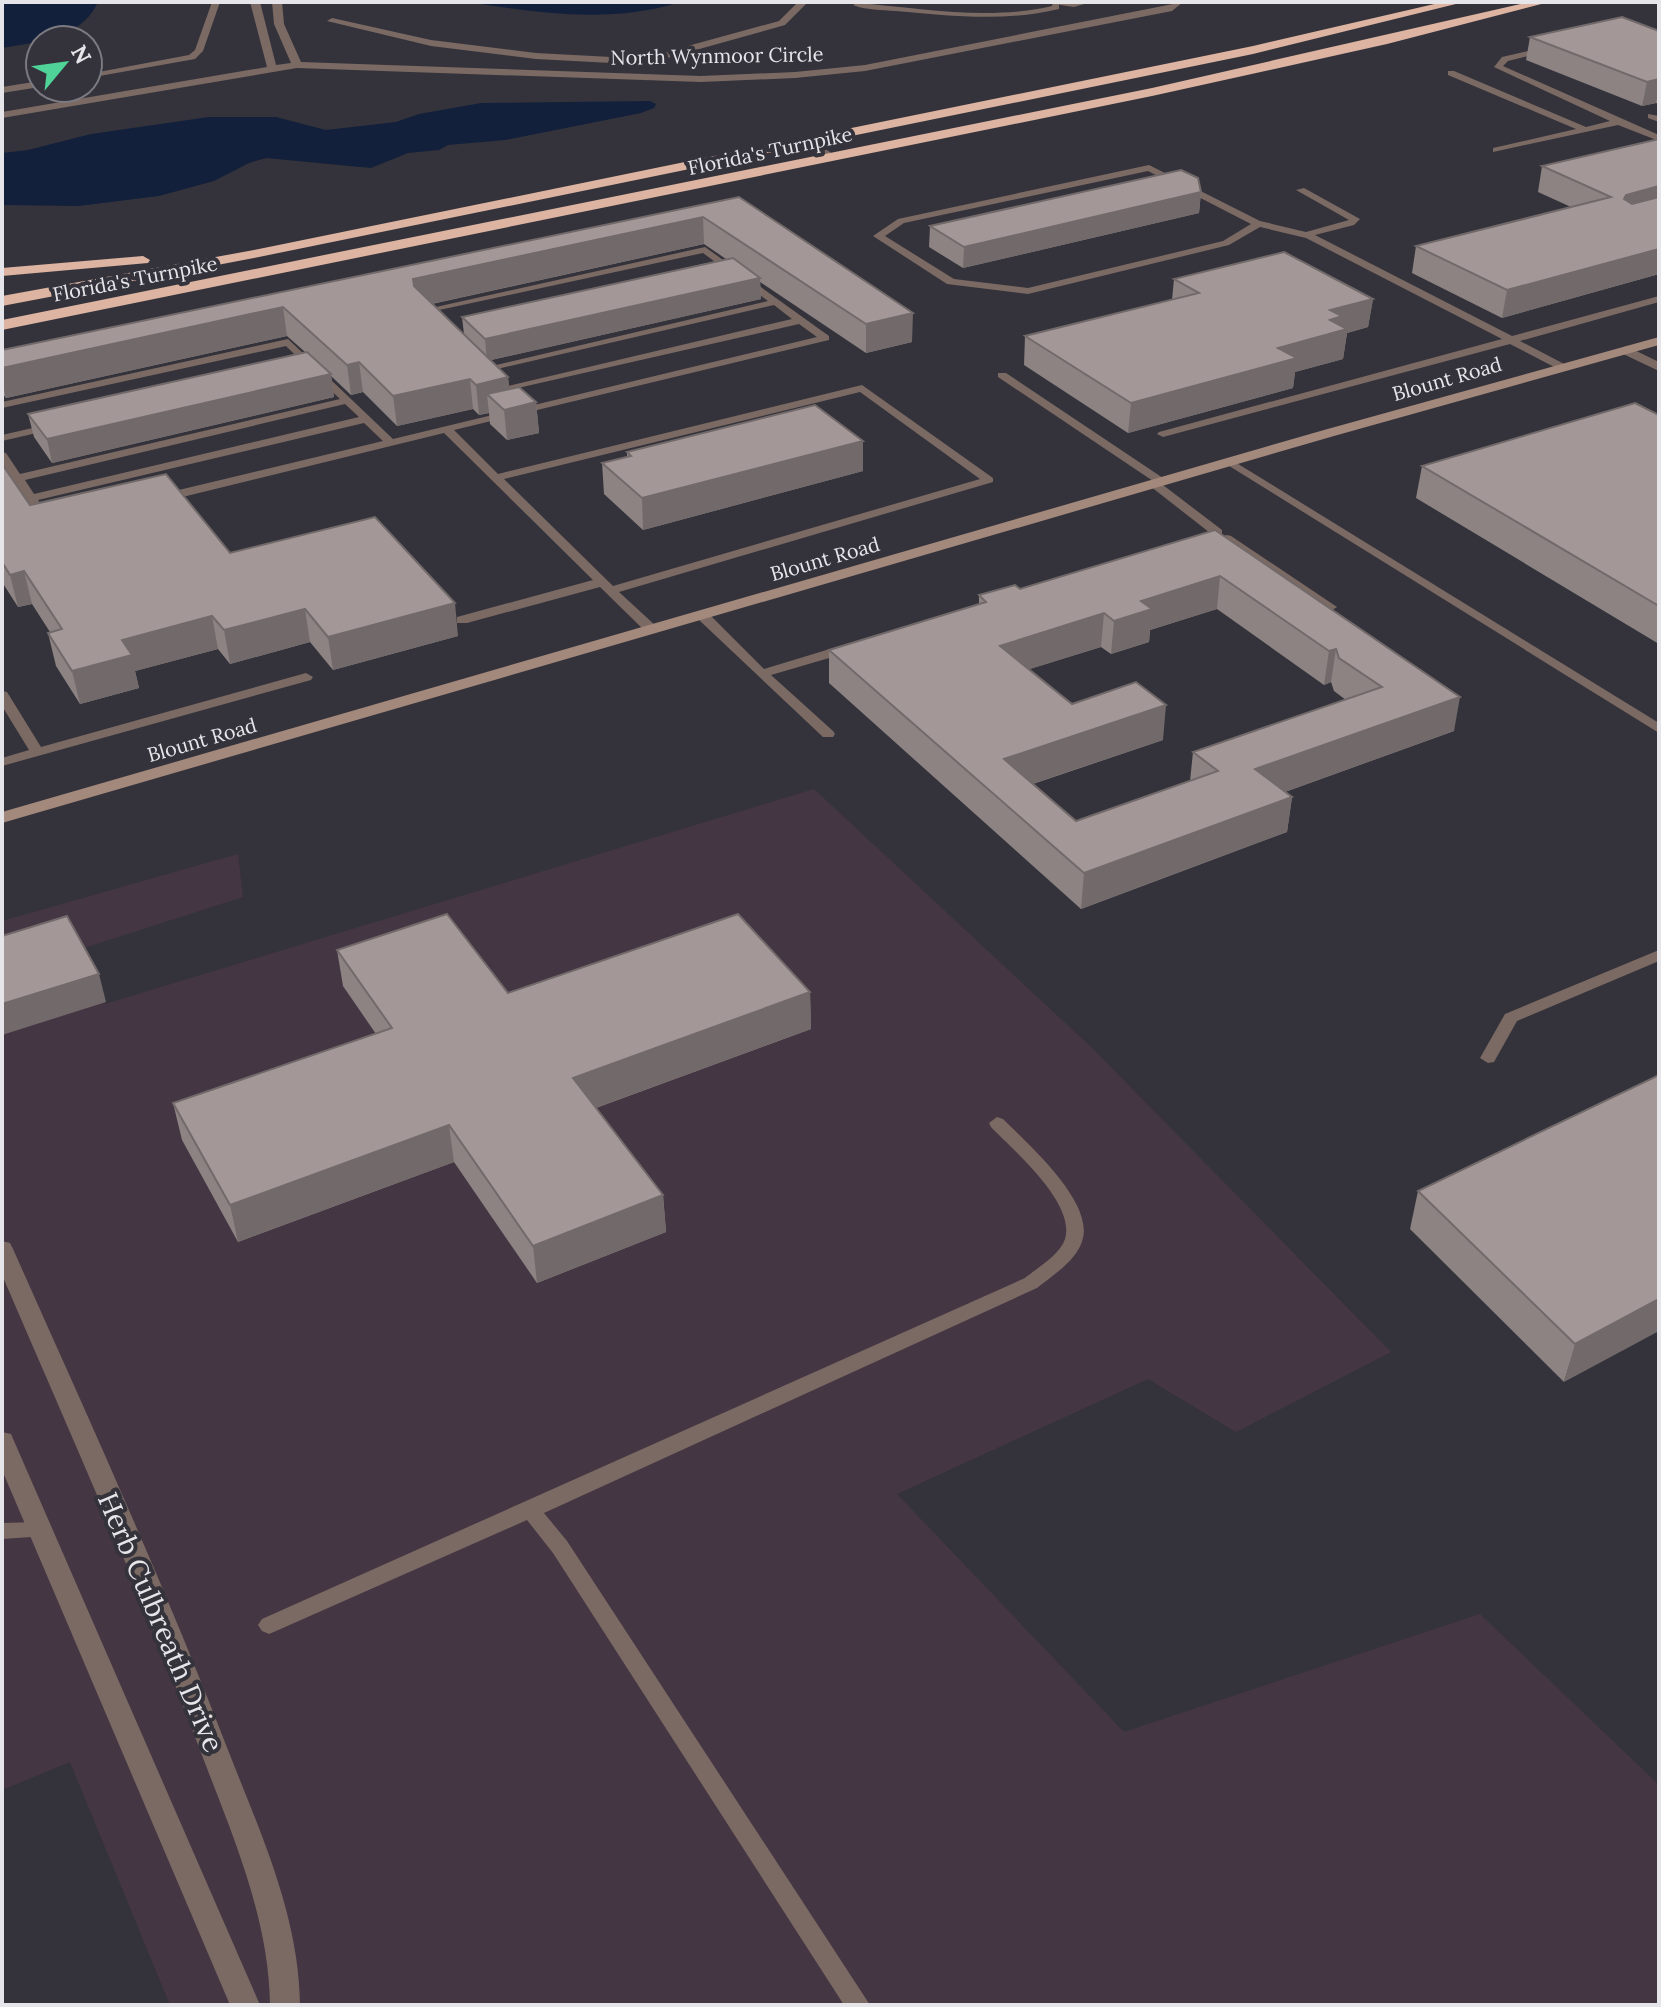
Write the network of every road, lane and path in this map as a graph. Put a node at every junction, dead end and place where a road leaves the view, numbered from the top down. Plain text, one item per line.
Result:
1 (216, 2) edge
2 (255, 2) edge
3 (277, 2) edge
4 (803, 2) edge
5 (1046, 2) edge
6 (1086, 2) edge
7 (1155, 2) edge
8 (1178, 2) edge
9 (1458, 2) edge
10 (1543, 2) edge
11 (1056, 3) edge
12 (857, 5) dead end
13 (332, 21) dead end
14 (1561, 45) edge
15 (546, 56) junction
16 (295, 62) junction
17 (271, 65) junction
18 (530, 71) junction
19 (104, 73) edge
20 (1451, 73) dead end
21 (24, 87) edge
22 (2, 90) edge
23 (2, 105) edge
24 (2, 115) edge
25 (1619, 122) junction
26 (1586, 130) junction
27 (1659, 138) edge
28 (804, 139) junction
29 (1496, 150) dead end
30 (835, 158) junction
31 (1301, 190) dead end
32 (1258, 224) junction
33 (375, 227) junction
34 (1305, 235) junction
35 (2, 272) edge
36 (736, 273) junction
37 (721, 276) edge
38 (1659, 299) edge
39 (2, 301) edge
40 (776, 302) junction
41 (801, 320) junction
42 (2, 325) edge
43 (441, 329) edge
44 (1511, 340) junction
45 (1659, 341) edge
46 (1626, 350) junction
47 (473, 358) edge
48 (313, 367) junction
49 (1659, 367) edge
50 (1564, 368) junction
51 (484, 369) junction
52 (298, 371) edge
53 (1002, 375) dead end
54 (505, 388) junction
55 (346, 401) junction
56 (2, 405) edge
57 (528, 409) junction
58 (366, 419) junction
59 (64, 424) edge
60 (446, 429) junction
61 (1163, 434) dead end
62 (2, 438) edge
63 (390, 442) junction
64 (2, 455) edge
65 (1230, 462) junction
66 (17, 478) junction
67 (496, 478) junction
68 (1158, 483) junction
69 (31, 498) junction
70 (150, 501) edge
71 (64, 522) edge
72 (1218, 533) junction
73 (1203, 537) edge
74 (607, 586) junction
75 (1331, 607) edge
76 (703, 616) junction
77 (462, 620) dead end
78 (652, 630) junction
79 (861, 644) edge
80 (762, 674) junction
81 (306, 677) dead end
82 (2, 695) edge
83 (1659, 729) edge
84 (828, 734) dead end
85 (37, 752) junction
86 (2, 762) edge
87 (2, 818) edge
88 (1659, 955) edge
89 (1488, 1058) dead end
90 (997, 1123) dead end
91 (2, 1249) edge
92 (3, 1445) edge
93 (530, 1510) junction
94 (39, 1530) junction
95 (2, 1531) edge
96 (269, 1625) dead end
97 (245, 2005) edge
98 (285, 2005) edge
99 (858, 2005) edge

1 - 19 lane
2 - 17 street
3 - 16 street
4 - 15 street
5 - 11 street
6 - 11 street
7 - 18 street, North Wynmoor Circle
8 - 18 street, North Wynmoor Circle
9 - 28 highway, Florida's Turnpike
10 - 30 highway, Florida's Turnpike
11 - 12 lane
13 - 15 street
14 - 25 lane
15 - 18 street
16 - 17 street, North Wynmoor Circle
16 - 18 street, North Wynmoor Circle
17 - 23 street, North Wynmoor Circle
17 - 24 street, North Wynmoor Circle
20 - 26 lane
21 - 22 lane
25 - 26 lane
25 - 27 lane
26 - 29 lane
28 - 30 lane
28 - 33 highway, Florida's Turnpike
30 - 42 highway, Florida's Turnpike
31 - 34 lane
32 - 32 lane
32 - 34 lane
33 - 35 highway
33 - 39 highway, Florida's Turnpike
34 - 44 lane
36 - 37 lane
36 - 40 lane
36 - 43 lane
38 - 44 lane
40 - 41 lane
40 - 51 lane
41 - 54 lane
41 - 57 lane
44 - 50 lane
44 - 61 lane
45 - 46 street, Blount Road
46 - 49 street
46 - 50 street, Blount Road
47 - 51 lane
48 - 52 lane
48 - 55 lane
48 - 56 lane
50 - 65 street, Blount Road
51 - 54 lane
53 - 68 lane
54 - 57 lane
55 - 58 lane
55 - 66 lane
57 - 60 lane
58 - 63 lane
58 - 69 lane
59 - 62 lane
60 - 63 lane
60 - 67 lane
63 - 70 lane
64 - 66 lane
65 - 68 street, Blount Road
65 - 83 lane
66 - 69 lane
67 - 74 lane
67 - 74 lane
68 - 72 lane
68 - 76 street, Blount Road
69 - 71 lane
72 - 73 lane
72 - 75 lane
74 - 77 lane
74 - 78 lane
76 - 78 street, Blount Road
76 - 80 lane
78 - 87 street, Blount Road
79 - 80 lane
80 - 84 lane
81 - 85 lane
82 - 85 lane
85 - 86 lane
88 - 89 lane
90 - 93 lane
91 - 98 street, Herb Culbreath Drive
92 - 94 street
93 - 96 lane
93 - 99 lane
94 - 95 lane
94 - 97 street

